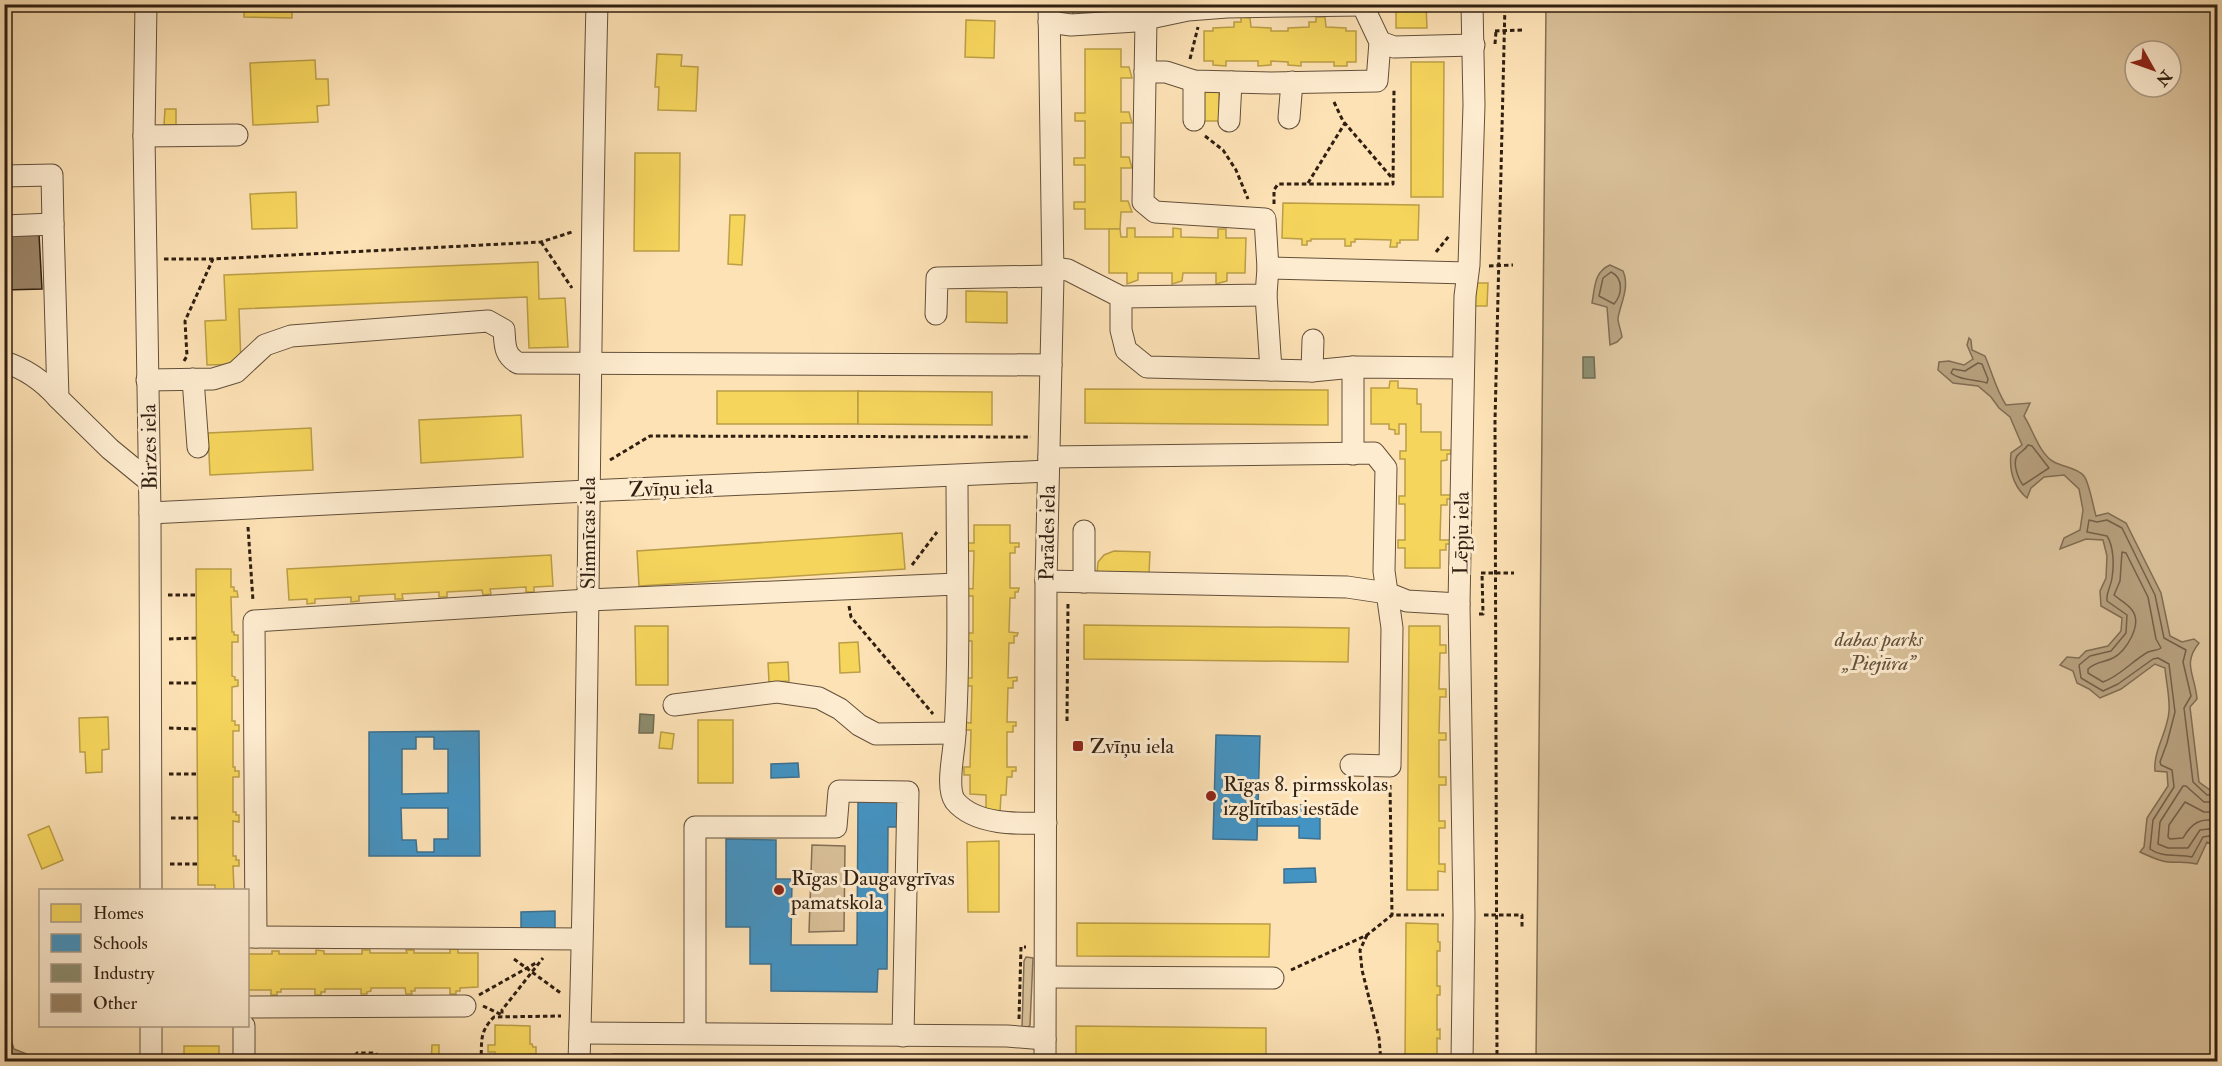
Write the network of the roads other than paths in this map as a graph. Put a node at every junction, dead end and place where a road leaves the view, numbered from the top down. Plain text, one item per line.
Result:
1 (146, 4) edge
2 (597, 4) edge
3 (1472, 4) edge
4 (1362, 5) edge
5 (1049, 13) edge
6 (1139, 15) edge
7 (1380, 42) junction
8 (1474, 45) junction
9 (1145, 72) junction
10 (1190, 80) junction
11 (1231, 82) junction
12 (1292, 82) junction
13 (1289, 118) dead end
14 (1194, 120) road end
15 (1229, 121) dead end
16 (237, 135) dead end
17 (144, 136) junction
18 (4, 176) edge
19 (53, 224) junction
20 (4, 226) edge
21 (1268, 268) junction
22 (1053, 272) junction
23 (1467, 273) junction
24 (1266, 295) junction
25 (1121, 297) junction
26 (936, 314) dead end
27 (1313, 340) dead end
28 (4, 362) edge
29 (590, 364) junction
30 (1051, 364) junction
31 (1353, 367) junction
32 (1463, 368) junction
33 (1270, 370) junction
34 (1312, 371) junction
35 (183, 379) junction
36 (147, 380) junction
37 (58, 398) junction
38 (198, 447) dead end
39 (1353, 454) junction
40 (1048, 464) junction
41 (957, 476) junction
42 (149, 481) junction
43 (588, 483) junction
44 (150, 513) junction
45 (1084, 531) dead end
46 (1046, 581) junction
47 (1084, 582) junction
48 (957, 584) junction
49 (1387, 593) junction
50 (588, 600) junction
51 (1459, 604) junction
52 (674, 705) dead end
53 (952, 733) junction
54 (1351, 765) dead end
55 (1046, 823) junction
56 (151, 889) edge
57 (252, 910) edge
58 (252, 937) edge
59 (571, 939) junction
60 (1046, 977) junction
61 (1273, 978) road end
62 (468, 1003) road end
63 (249, 1007) edge
64 (151, 1027) edge
65 (244, 1027) edge
66 (580, 1033) junction
67 (695, 1033) junction
68 (903, 1036) junction
69 (1045, 1039) junction
70 (152, 1062) edge
71 (244, 1062) edge
72 (579, 1062) edge
73 (1045, 1062) edge
74 (1462, 1062) edge

1 - 17 street, Birzes iela
2 - 29 street, Slimnīcas iela
3 - 8 street, Lēpju iela
4 - 6 street
4 - 7 street
5 - 6 street
5 - 22 street, Parādes iela
6 - 9 street
7 - 8 street
7 - 12 street
8 - 23 street, Lēpju iela
9 - 10 street
9 - 21 street
10 - 11 street
10 - 14 street
11 - 12 street
11 - 15 street
12 - 13 street
16 - 17 street
17 - 36 street, Birzes iela
18 - 19 street
19 - 20 street
19 - 37 street
21 - 23 street
21 - 24 street
22 - 25 street
22 - 26 street
22 - 30 street, Parādes iela
23 - 32 street, Lēpju iela
24 - 25 street
24 - 33 street
25 - 33 street
27 - 34 street
28 - 37 street
29 - 30 street
29 - 35 street
29 - 43 street, Slimnīcas iela
30 - 40 street, Parādes iela
31 - 32 street
31 - 34 street
31 - 39 street
32 - 51 street, Lēpju iela
33 - 34 street
35 - 36 street
35 - 38 street
36 - 42 street, Birzes iela
37 - 42 street
39 - 40 street, Zvīņu iela
39 - 49 street, Zvīņu iela
40 - 41 street, Zvīņu iela
40 - 46 street, Parādes iela
41 - 43 street, Zvīņu iela
41 - 48 street
42 - 44 street, Birzes iela
43 - 44 street, Zvīņu iela
43 - 50 street, Slimnīcas iela
44 - 56 street, Birzes iela
45 - 47 street
46 - 47 street
46 - 55 street, Parādes iela
47 - 49 street
48 - 50 street
48 - 53 street
49 - 51 street
49 - 54 street
50 - 57 street
50 - 59 street, Slimnīcas iela
51 - 74 street, Lēpju iela
52 - 53 street
53 - 55 street
55 - 60 street, Parādes iela
57 - 58 street
58 - 59 street
59 - 66 street, Slimnīcas iela
60 - 61 street
60 - 69 street, Parādes iela
62 - 63 street
64 - 70 street
65 - 71 street
66 - 67 street
66 - 72 street, Slimnīcas iela
67 - 68 street
67 - 68 street
68 - 69 street
69 - 73 street, Parādes iela

